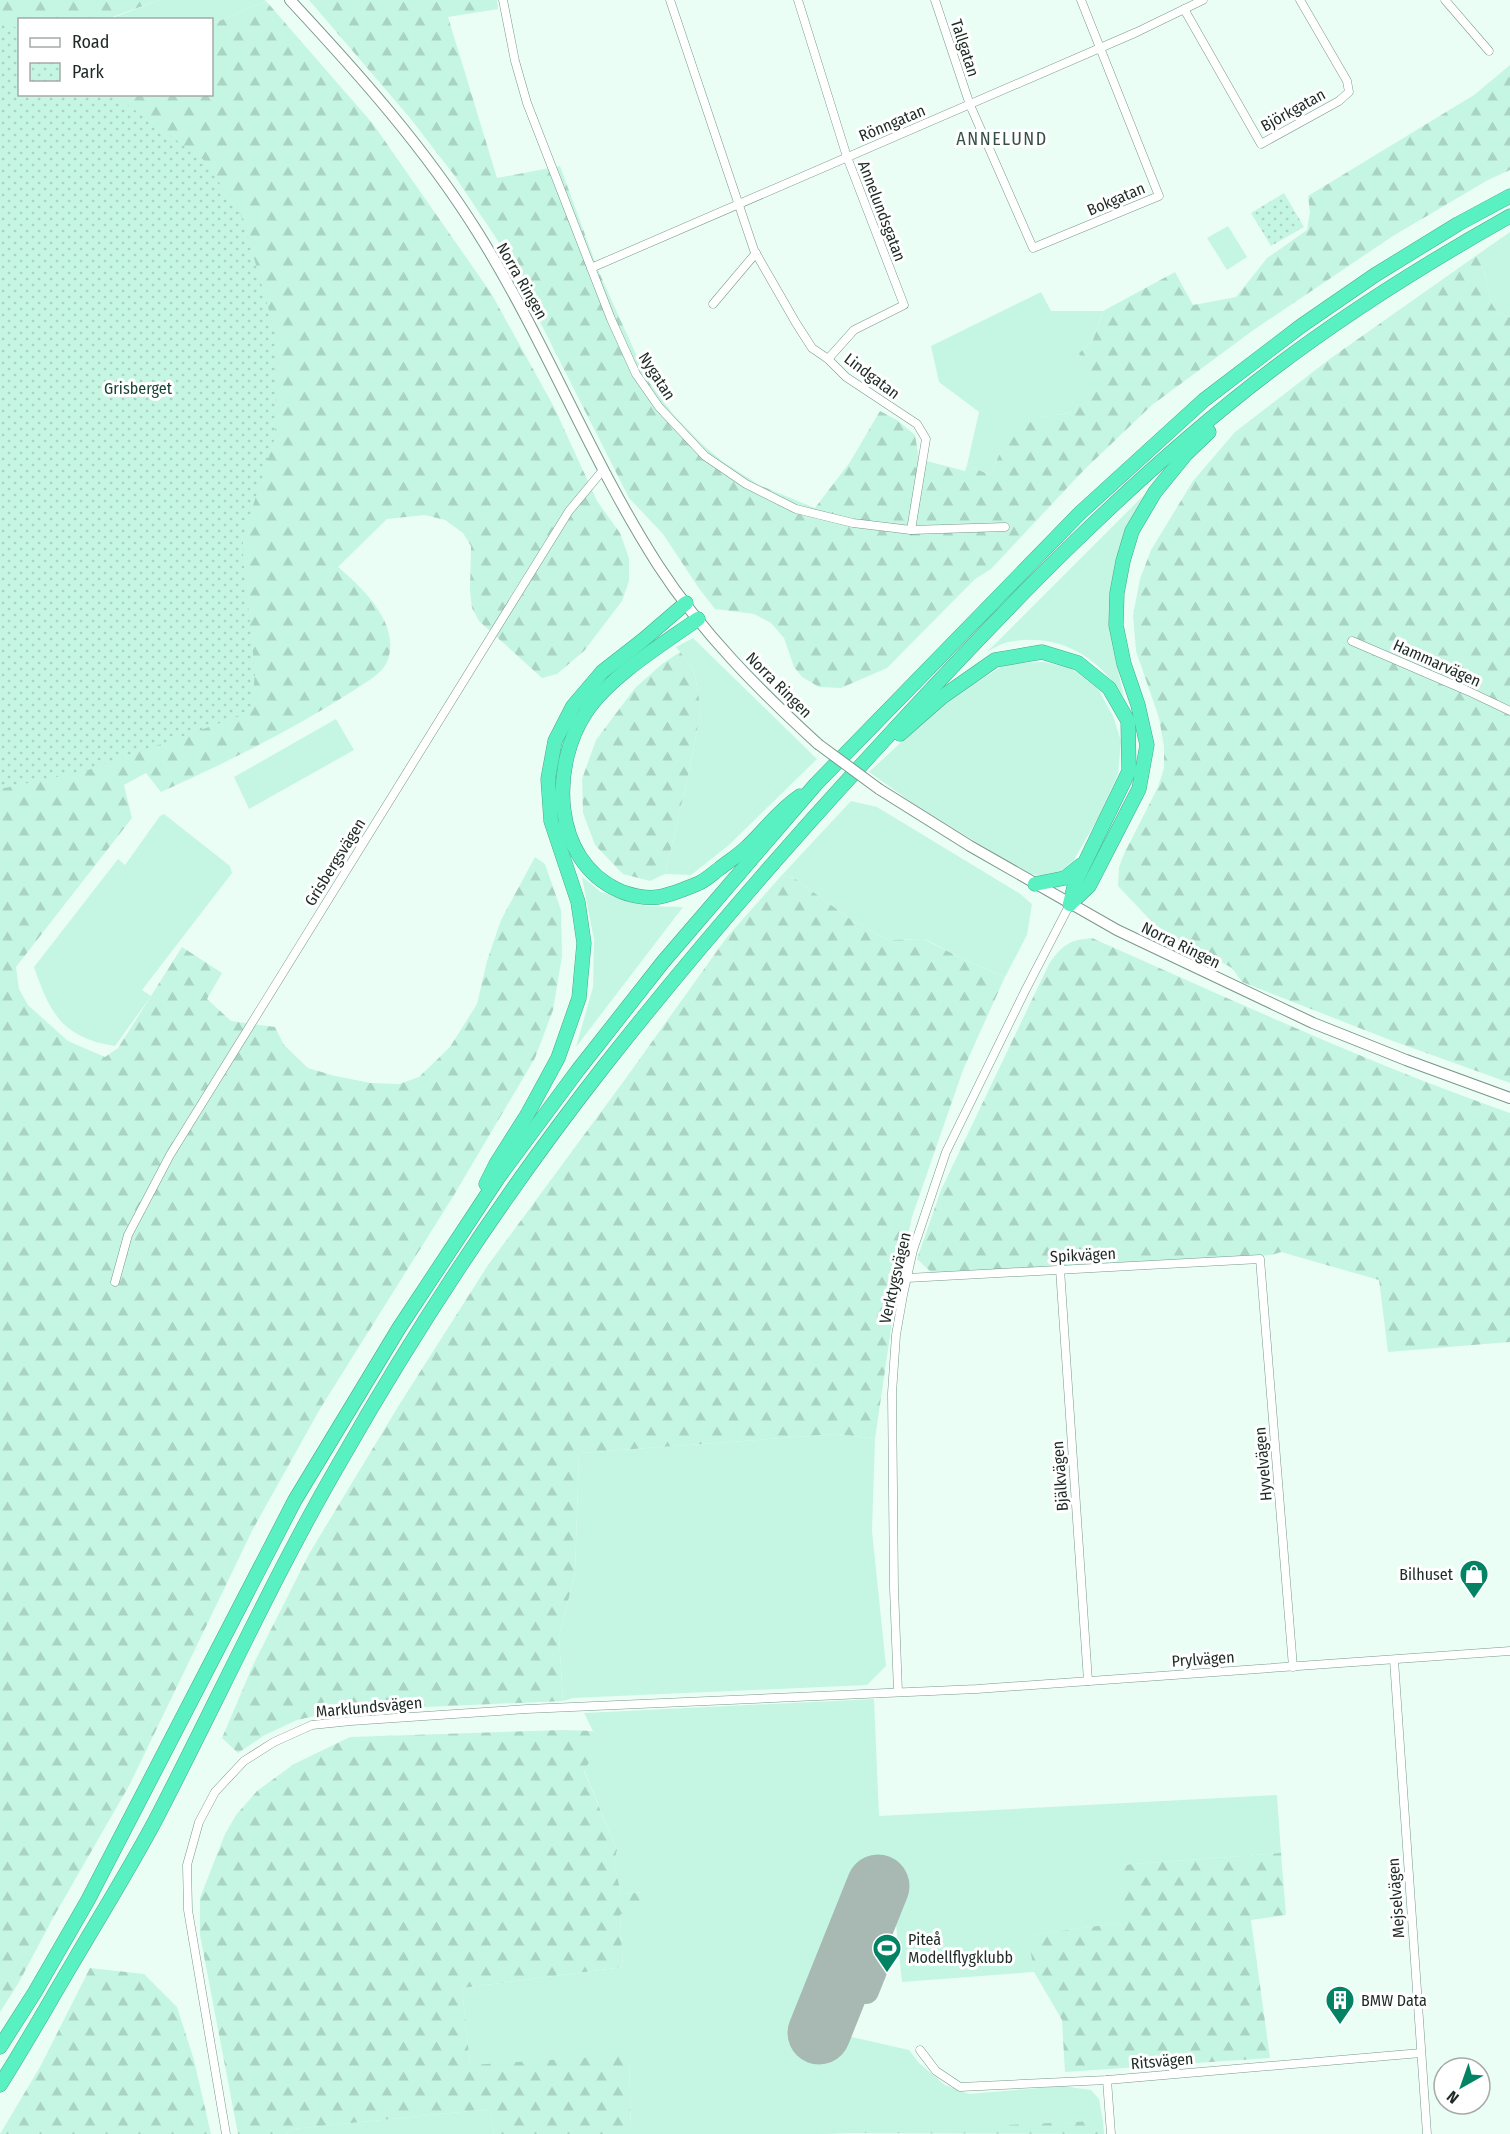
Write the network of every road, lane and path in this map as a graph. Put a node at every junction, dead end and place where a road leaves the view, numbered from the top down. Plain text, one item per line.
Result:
1 (290, 0) edge
2 (502, 0) edge
3 (670, 0) edge
4 (798, 0) edge
5 (935, 0) edge
6 (1081, 0) edge
7 (1203, 0) edge
8 (1300, 0) edge
9 (1445, 0) edge
10 (1184, 9) junction
11 (1099, 49) junction
12 (1489, 51) dead end
13 (970, 105) junction
14 (847, 157) junction
15 (1510, 195) edge
16 (738, 205) junction
17 (1510, 216) edge
18 (756, 253) junction
19 (591, 268) junction
20 (713, 304) dead end
21 (828, 359) junction
22 (1268, 374) junction
23 (603, 470) junction
24 (1005, 527) dead end
25 (911, 530) junction
26 (686, 603) junction
27 (698, 619) junction
28 (1352, 641) dead end
29 (1510, 711) edge
30 (873, 752) junction
31 (816, 784) junction
32 (1083, 865) junction
33 (1035, 884) junction
34 (1070, 904) junction
35 (1510, 1098) edge
36 (469, 1221) junction
37 (1260, 1259) joint
38 (1060, 1269) junction
39 (907, 1278) junction
40 (115, 1282) dead end
41 (1510, 1651) edge
42 (1394, 1660) junction
43 (1293, 1667) junction
44 (1088, 1681) junction
45 (898, 1692) junction
46 (0, 2047) edge
47 (920, 2049) dead end
48 (1421, 2053) junction
49 (1107, 2080) junction
50 (0, 2085) edge
51 (226, 2134) edge
52 (1111, 2134) edge
53 (1427, 2134) edge

1 - 23 main road, Norra Ringen
2 - 19 street, Nygatan
3 - 16 street, Lindgatan
4 - 14 street, Annelundsgatan
5 - 13 street, Tallgatan
6 - 11 street, Bokgatan
7 - 10 street, Rönngatan
8 - 10 street, Björkgatan
9 - 12 street
10 - 11 street, Rönngatan
11 - 13 street, Rönngatan
11 - 13 street, Bokgatan
13 - 14 street, Rönngatan
14 - 16 street, Rönngatan
14 - 21 street, Annelundsgatan
15 - 31 highway
16 - 18 street, Lindgatan
16 - 19 street, Rönngatan
17 - 22 highway
18 - 20 street
18 - 21 street, Lindgatan
19 - 25 street, Nygatan
21 - 25 street, Lindgatan
22 - 30 highway
22 - 34 highway
23 - 26 main road, Norra Ringen
23 - 40 street, Grisbergsvägen
24 - 25 street, Nygatan
26 - 27 main road, Norra Ringen
26 - 36 highway
27 - 31 highway
27 - 33 main road, Norra Ringen, bridge
28 - 29 street, Hammarvägen
30 - 32 highway
30 - 50 highway
31 - 36 highway
32 - 33 highway
32 - 34 highway
33 - 34 main road, Norra Ringen
34 - 35 main road, Norra Ringen
34 - 39 street, Verktygsvägen
36 - 46 highway
37 - 38 street, Spikvägen
37 - 43 street, Hyvelvägen
38 - 39 street, Spikvägen
38 - 44 street, Bjälkvägen
39 - 45 street, Verktygsvägen
41 - 42 street, Prylvägen
42 - 43 street, Prylvägen
42 - 48 street, Mejselvägen
43 - 44 street, Prylvägen
44 - 45 street, Prylvägen
45 - 51 street, Marklundsvägen
47 - 49 street, Ritsvägen
48 - 49 street, Ritsvägen
48 - 53 street, Mejselvägen
49 - 52 street

